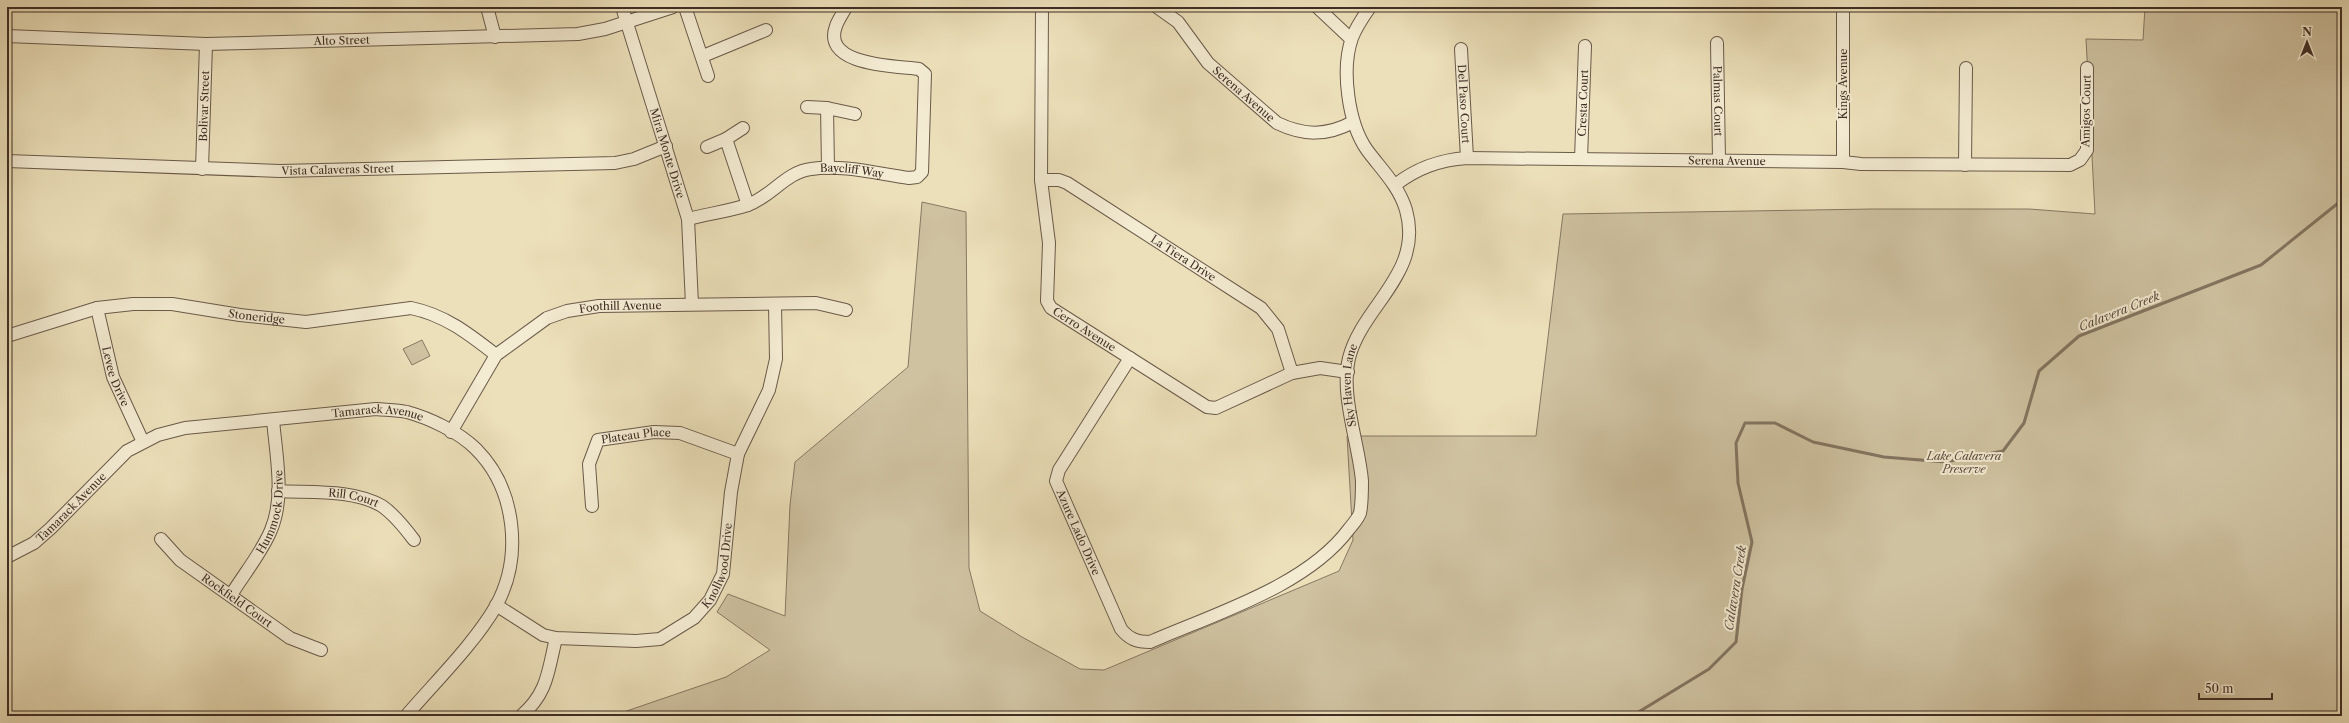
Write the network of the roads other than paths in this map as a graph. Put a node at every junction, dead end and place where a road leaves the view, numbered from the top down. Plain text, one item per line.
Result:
1 (487, 7) edge
2 (622, 7) edge
3 (673, 7) edge
4 (686, 7) edge
5 (846, 7) edge
6 (1042, 7) edge
7 (1157, 7) edge
8 (1317, 7) edge
9 (1370, 7) edge
10 (1843, 7) edge
11 (627, 22) junction
12 (766, 30) dead end
13 (7, 36) edge
14 (495, 37) junction
15 (1351, 39) junction
16 (1717, 43) dead end
17 (206, 44) junction
18 (1585, 46) dead end
19 (1461, 49) dead end
20 (702, 56) junction
21 (1966, 68) dead end
22 (2086, 68) dead end
23 (708, 76) dead end
24 (807, 107) dead end
25 (827, 108) junction
26 (855, 114) dead end
27 (1353, 122) junction
28 (743, 128) dead end
29 (726, 139) junction
30 (666, 146) junction
31 (707, 147) dead end
32 (1467, 158) junction
33 (1581, 159) junction
34 (1719, 160) junction
35 (7, 161) edge
36 (1842, 162) junction
37 (1965, 165) junction
38 (2065, 165) joint
39 (828, 168) junction
40 (202, 169) junction
41 (1041, 180) junction
42 (1395, 185) junction
43 (748, 205) junction
44 (688, 219) junction
45 (692, 304) junction
46 (776, 304) junction
47 (97, 308) junction
48 (846, 310) dead end
49 (7, 336) edge
50 (496, 355) junction
51 (1130, 358) junction
52 (1348, 372) junction
53 (1292, 373) junction
54 (273, 420) junction
55 (451, 432) junction
56 (143, 442) junction
57 (738, 454) junction
58 (278, 491) junction
59 (592, 506) dead end
60 (161, 539) dead end
61 (414, 540) dead end
62 (7, 557) edge
63 (231, 595) junction
64 (496, 605) junction
65 (1121, 629) joint
66 (556, 638) junction
67 (321, 650) dead end
68 (406, 716) edge
69 (520, 716) edge

1 - 14 street
2 - 11 street, Mira Monte Drive
3 - 11 street, Alto Street
4 - 20 street
5 - 39 street, Baycliff Way
6 - 41 street, Cerro Avenue
7 - 27 street, Serena Avenue
8 - 15 street
9 - 15 street, Sky Haven Lane
10 - 36 street, Kings Avenue
11 - 14 street, Alto Street
11 - 30 street, Mira Monte Drive
12 - 20 street
13 - 17 street, Alto Street
14 - 17 street, Alto Street
15 - 27 street, Sky Haven Lane
16 - 34 street, Palmas Court
17 - 40 street, Bolivar Street
18 - 33 street, Cresta Court
19 - 32 street, Del Paso Court
20 - 23 street
21 - 37 street
22 - 38 street, Amigos Court
24 - 25 street
25 - 26 street
25 - 39 street
27 - 42 street, Sky Haven Lane
28 - 29 street
29 - 31 street
29 - 43 street
30 - 40 street, Vista Calaveras Street
30 - 44 street, Mira Monte Drive
32 - 33 street, Serena Avenue
32 - 42 street, Serena Avenue
33 - 34 street, Serena Avenue
34 - 36 street, Serena Avenue
35 - 40 street, Vista Calaveras Street
36 - 37 street, Serena Avenue
37 - 38 street, Serena Avenue
39 - 43 street, Baycliff Way
41 - 51 street, Cerro Avenue
41 - 53 street, La Tiera Drive
42 - 52 street, Sky Haven Lane
43 - 44 street, Baycliff Way
44 - 45 street, Mira Monte Drive
45 - 46 street, Foothill Avenue
45 - 50 street, Foothill Avenue
46 - 48 street, Foothill Avenue
46 - 57 street, Knollwood Drive
47 - 49 street, Stoneridge
47 - 50 street, Stoneridge
47 - 56 street, Levee Drive
50 - 55 street, Foothill Avenue
51 - 53 street, Cerro Avenue
51 - 65 street, Azure Lado Drive
52 - 53 street, Cerro Avenue
52 - 65 street, Sky Haven Lane
54 - 55 street, Tamarack Avenue
54 - 56 street, Tamarack Avenue
54 - 58 street, Hummock Drive
55 - 64 street, Tamarack Avenue
56 - 62 street, Tamarack Avenue
57 - 59 street, Plateau Place
57 - 66 street, Knollwood Drive
58 - 61 street, Rill Court
58 - 63 street, Hummock Drive
60 - 63 street, Rockfield Court
63 - 67 street, Rockfield Court
64 - 66 street, Knollwood Drive
64 - 68 street, Tamarack Avenue
66 - 69 street

